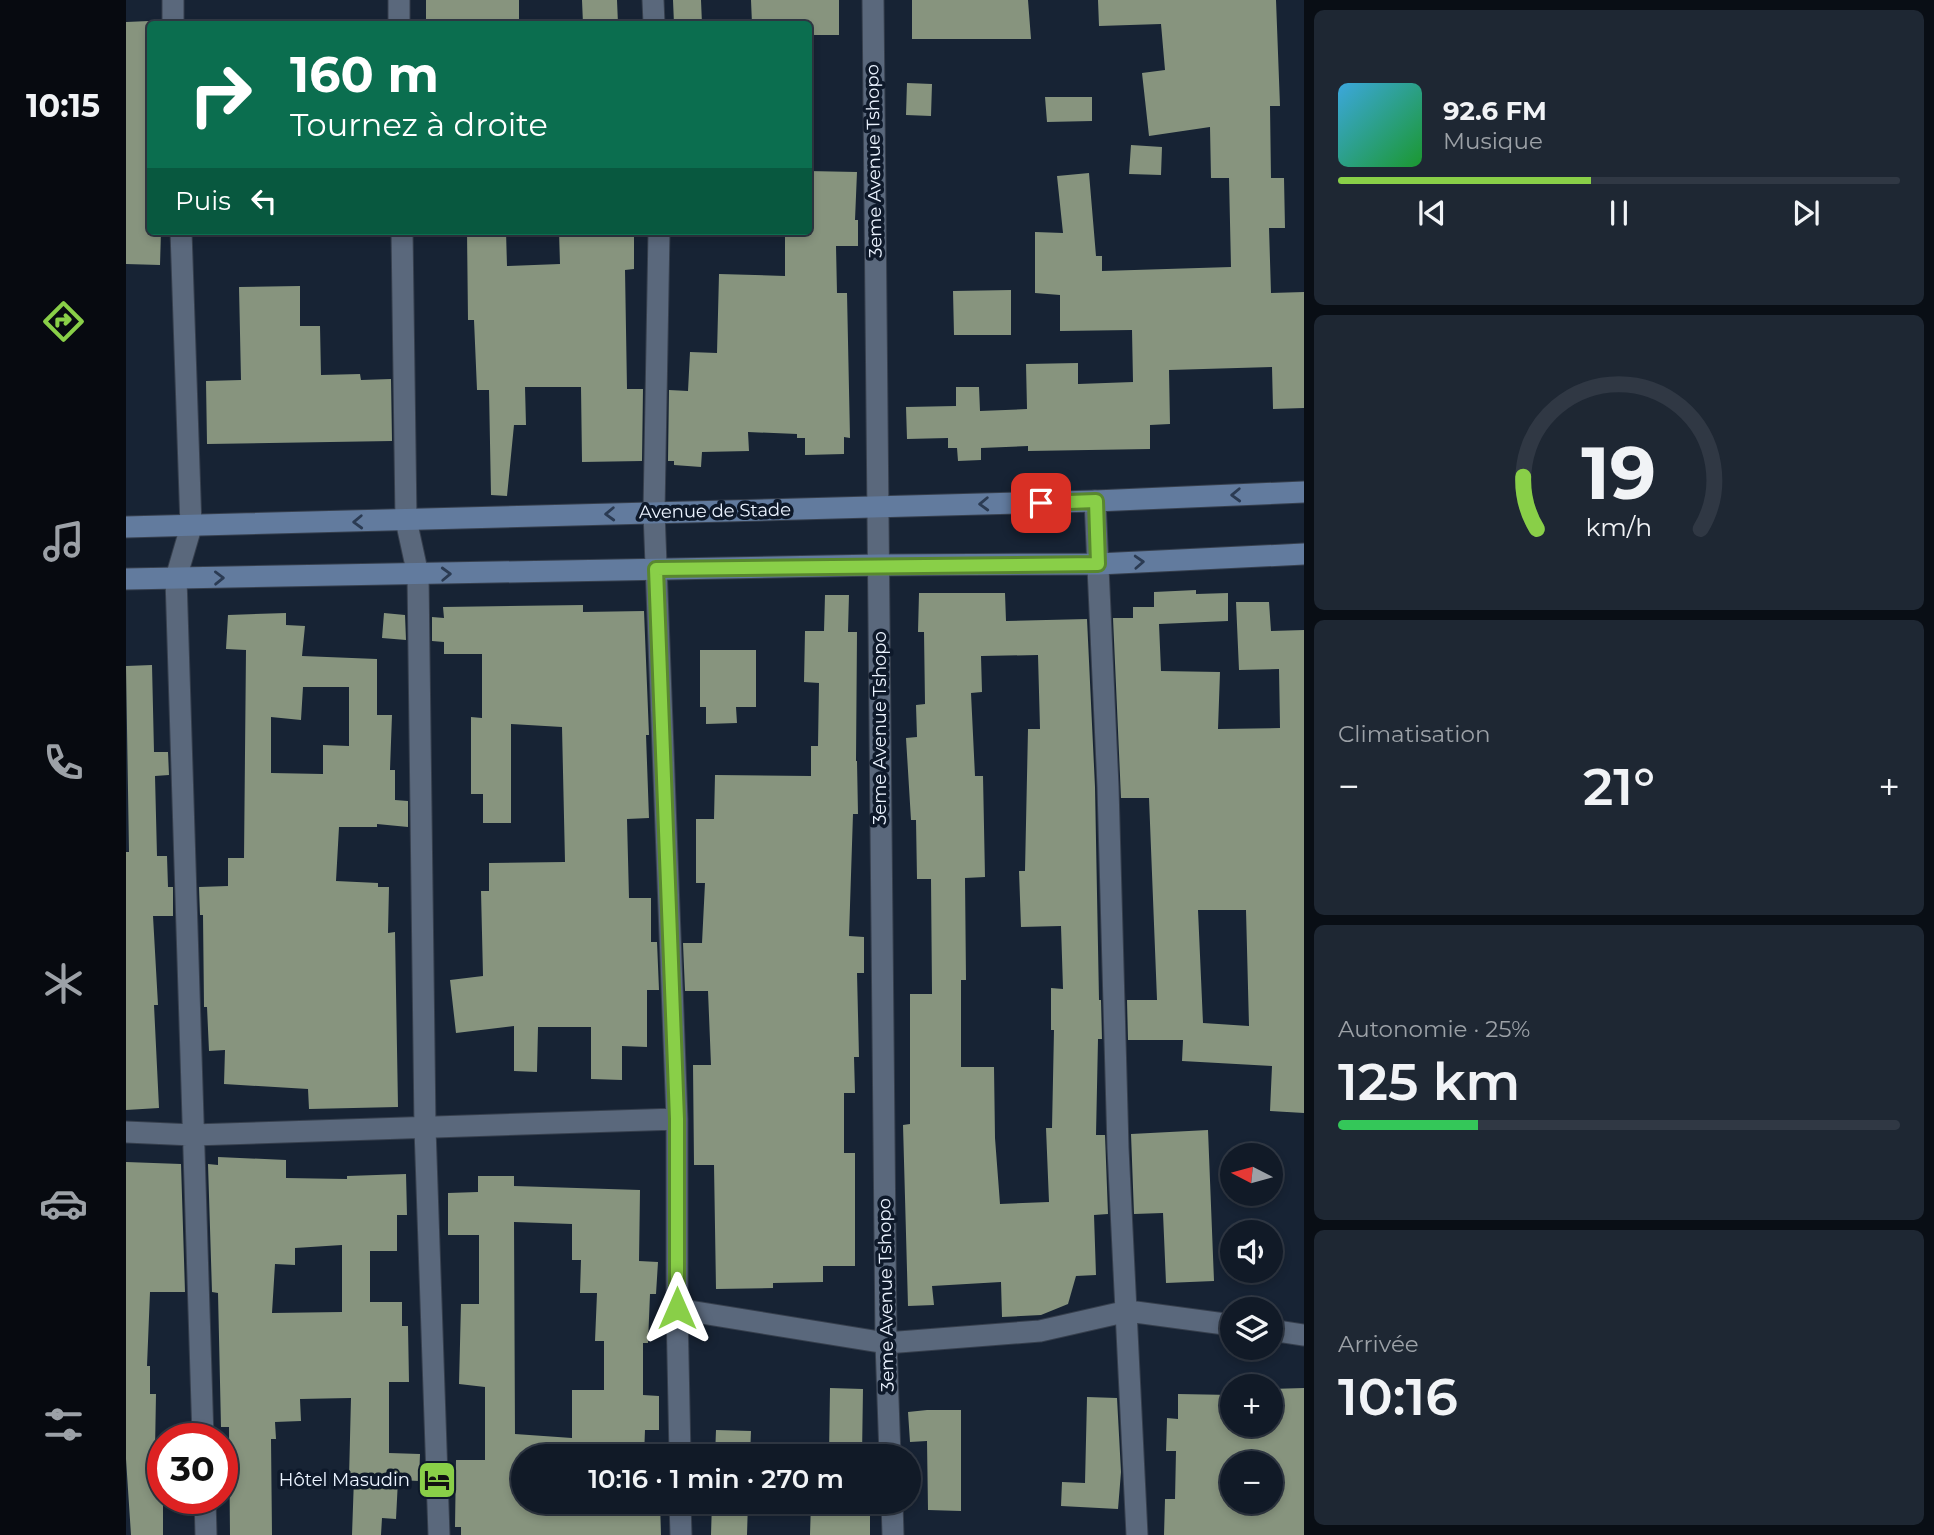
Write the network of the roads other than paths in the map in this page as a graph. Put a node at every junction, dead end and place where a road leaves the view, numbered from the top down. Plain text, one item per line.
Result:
1 (173, 0) edge
2 (399, 0) edge
3 (653, 0) edge
4 (873, 0) edge
5 (173, 21) edge
6 (399, 21) edge
7 (654, 21) edge
8 (181, 235) edge
9 (402, 235) edge
10 (659, 235) edge
11 (1304, 492) edge
12 (1096, 501) junction
13 (878, 507) junction
14 (654, 512) junction
15 (406, 520) junction
16 (126, 527) edge
17 (191, 527) junction
18 (1304, 554) edge
19 (1098, 564) junction
20 (879, 565) junction
21 (656, 569) junction
22 (418, 575) junction
23 (176, 578) junction
24 (126, 579) edge
25 (677, 1119) junction
26 (425, 1128) junction
27 (126, 1132) edge
28 (193, 1135) junction
29 (677, 1308) junction
30 (1128, 1311) junction
31 (1220, 1323) edge
32 (1283, 1332) edge
33 (1304, 1335) edge
34 (886, 1342) junction
35 (203, 1423) edge
36 (680, 1444) edge
37 (890, 1444) edge
38 (205, 1514) edge
39 (680, 1514) edge
40 (892, 1514) edge
41 (206, 1535) edge
42 (439, 1535) edge
43 (681, 1535) edge
44 (893, 1535) edge
45 (1137, 1535) edge

1 - 5 street
2 - 6 street
3 - 7 street
4 - 13 street, 3eme Avenue Tshopo
8 - 17 street
9 - 15 street
10 - 14 street
11 -> 12 street, Avenue de Stade
12 -> 13 street, Avenue de Stade
12 - 19 street
13 - 14 street, Avenue de Stade
13 - 20 street, 3eme Avenue Tshopo
14 -> 15 street, Avenue de Stade
14 - 21 street
15 -> 17 street, Avenue de Stade
15 - 22 street
16 - 17 street, Avenue de Stade
17 - 23 street
19 -> 18 street
19 - 20 street
19 - 30 street
20 - 21 street
20 - 34 street, 3eme Avenue Tshopo
22 -> 21 street
21 - 25 street
23 -> 22 street
22 - 26 street
23 - 24 street
23 - 28 street
25 - 26 street
25 - 29 street
26 - 28 street
26 - 42 street
27 - 28 street
28 - 35 street
29 - 34 street
29 - 36 street
30 - 31 street
30 - 34 street
30 - 45 street
32 - 33 street
34 - 37 street, 3eme Avenue Tshopo
38 - 41 street
39 - 43 street
40 - 44 street

